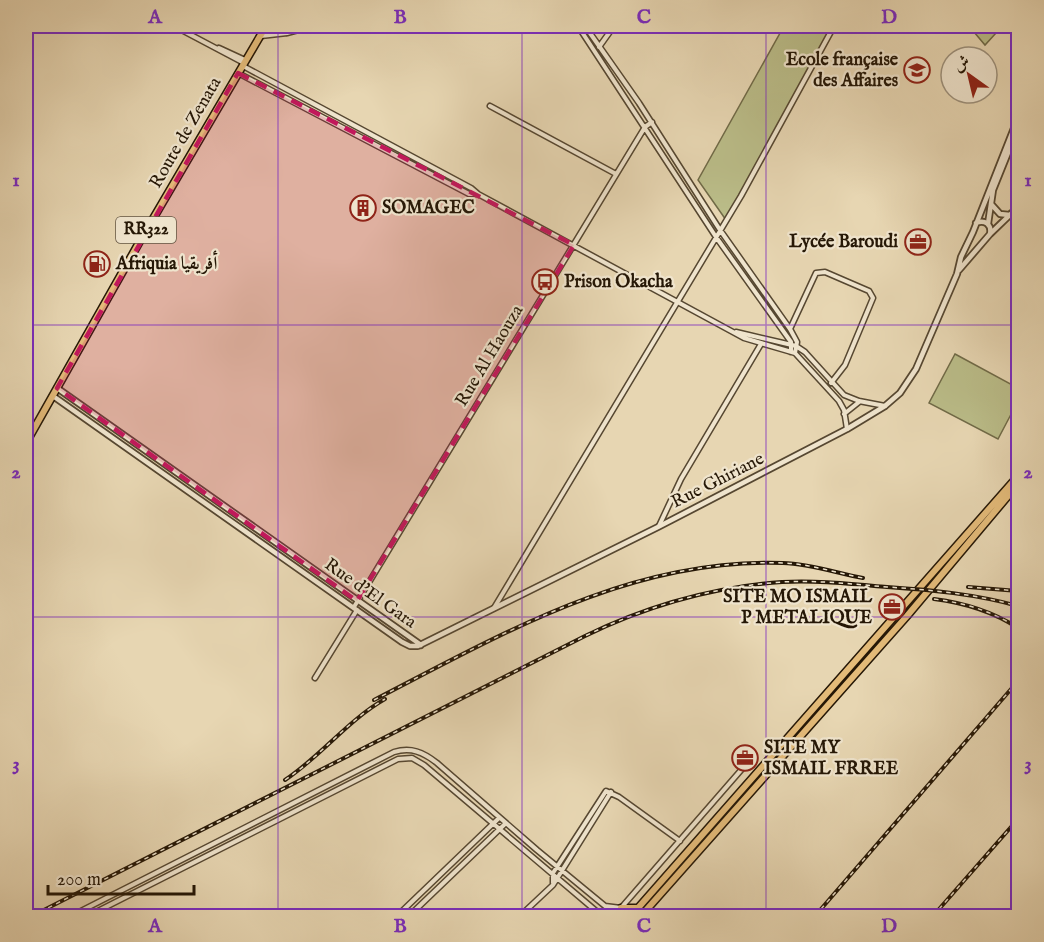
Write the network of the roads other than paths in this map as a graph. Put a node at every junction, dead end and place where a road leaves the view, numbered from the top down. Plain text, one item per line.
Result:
1 (174, 26) edge
2 (266, 26) edge
3 (283, 26) edge
4 (313, 26) edge
5 (578, 26) edge
6 (585, 26) edge
7 (614, 26) edge
8 (834, 26) edge
9 (287, 33) junction
10 (260, 36) junction
11 (600, 46) junction
12 (595, 51) junction
13 (244, 63) junction
14 (238, 73) junction
15 (490, 106) dead end
16 (1018, 118) edge
17 (652, 122) junction
18 (645, 127) junction
19 (1018, 128) edge
20 (1008, 149) junction
21 (616, 174) junction
22 (478, 194) junction
23 (990, 203) junction
24 (1018, 207) edge
25 (1010, 215) junction
26 (1005, 220) junction
27 (976, 223) junction
28 (988, 225) junction
29 (720, 230) junction
30 (973, 232) junction
31 (990, 234) junction
32 (716, 237) junction
33 (985, 239) junction
34 (574, 245) junction
35 (959, 270) junction
36 (678, 302) junction
37 (790, 329) junction
38 (736, 332) junction
39 (761, 344) junction
40 (794, 345) junction
41 (793, 352) junction
42 (831, 383) junction
43 (57, 388) junction
44 (53, 396) junction
45 (859, 401) junction
46 (885, 406) junction
47 (844, 414) junction
48 (847, 429) junction
49 (26, 443) edge
50 (153, 457) junction
51 (149, 465) junction
52 (1018, 476) edge
53 (1018, 484) edge
54 (658, 526) junction
55 (357, 601) junction
56 (355, 608) junction
57 (493, 609) junction
58 (421, 645) junction
59 (315, 678) dead end
60 (421, 753) junction
61 (418, 761) junction
62 (742, 769) dead end
63 (611, 792) junction
64 (500, 818) junction
65 (494, 823) junction
66 (506, 823) junction
67 (500, 829) junction
68 (522, 837) junction
69 (680, 841) junction
70 (517, 843) junction
71 (557, 867) junction
72 (562, 871) junction
73 (553, 873) junction
74 (558, 878) junction
75 (554, 883) junction
76 (605, 906) junction
77 (621, 908) junction
78 (638, 908) junction
79 (71, 916) edge
80 (88, 916) edge
81 (397, 916) edge
82 (409, 916) edge
83 (520, 916) edge
84 (602, 916) edge
85 (617, 916) edge
86 (631, 916) edge
87 (641, 916) edge

1 - 13 street
2 - 10 main road, Route de Zenata / RR322
3 - 9 street
4 - 9 street
5 - 12 street
6 - 11 street
7 - 11 street
8 - 29 street
9 - 10 street
10 - 13 main road, Route de Zenata / RR322
11 - 12 street
11 - 17 street
12 - 18 street
13 - 14 main road, Route de Zenata / RR322
13 - 22 street
14 - 22 street
14 - 43 main road, Route de Zenata / RR322
15 - 21 street
16 - 20 street
17 - 18 street, Rue Al Haouza
17 - 29 street
18 - 21 street, Rue Al Haouza
18 - 32 street
19 - 20 street
20 - 23 street
20 - 27 street
21 - 34 street, Rue Al Haouza
22 - 34 street
23 - 25 street
23 - 28 street
24 - 25 street
25 - 26 street
26 - 28 street
26 - 31 street
27 - 28 street
27 - 30 street
28 - 31 street
29 - 32 street
29 - 37 street
30 - 33 street
30 - 35 street, Rue Ghiriane
31 - 33 street
32 - 36 street
32 - 40 street
33 - 35 street, Rue Ghiriane
34 - 36 street
34 - 55 street, Rue Al Haouza
35 - 46 street, Rue Ghiriane
36 - 38 street
36 - 57 street
37 - 40 street
37 - 42 street
38 - 39 street
38 - 40 street
39 - 41 street
39 - 54 street
40 - 41 street
40 - 42 street
41 - 47 street
42 - 45 street
43 - 44 main road, Route de Zenata / RR322
43 - 50 street, Rue d'El Gara
44 - 49 main road, Route de Zenata / RR322
44 - 51 street, Rue d'El Gara
45 - 46 street
45 - 47 street
46 - 48 street, Rue Ghiriane
47 - 48 street
48 - 54 street, Rue Ghiriane
50 - 51 street
50 - 55 street, Rue d'El Gara
51 - 56 street, Rue d'El Gara
52 - 78 main road
53 - 87 main road
54 - 57 street, Rue Ghiriane
55 - 56 street, Rue Al Haouza
55 - 58 street, Rue d'El Gara
56 - 58 street, Rue d'El Gara
56 - 59 street, Rue Al Haouza
57 - 58 street, Rue Ghiriane
60 - 61 street
60 - 64 street
60 - 79 street
61 - 65 street
61 - 80 street
62 - 69 street
63 - 69 street
63 - 71 street
63 - 72 street
64 - 65 street
64 - 66 street
65 - 67 street
65 - 81 street
66 - 67 street
66 - 68 street
67 - 70 street
67 - 82 street
68 - 70 street
68 - 71 street
69 - 77 street
70 - 73 street
71 - 72 street
71 - 73 street
72 - 74 street
72 - 76 street
73 - 74 street
73 - 75 street
74 - 75 street
74 - 84 street
75 - 83 street
76 - 77 street
76 - 85 street
77 - 78 main road
78 - 86 main road

